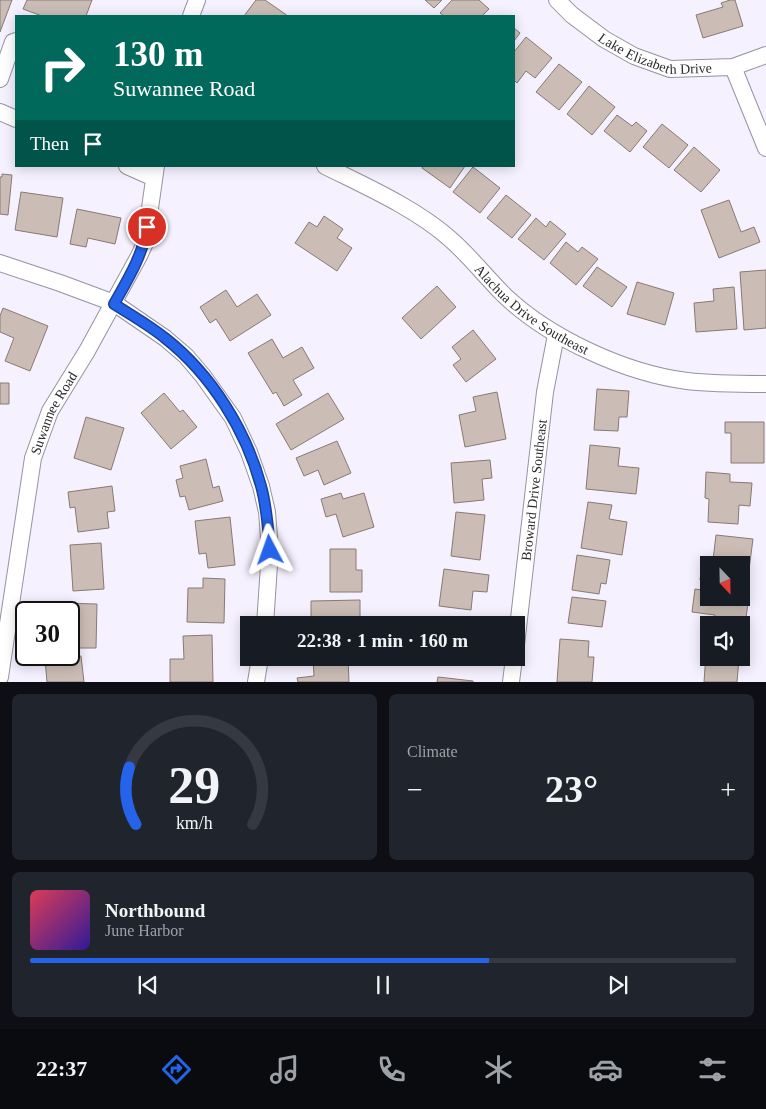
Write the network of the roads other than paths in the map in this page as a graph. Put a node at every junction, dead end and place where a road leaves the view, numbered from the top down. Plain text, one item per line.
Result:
1 (197, 0) edge
2 (557, 0) edge
3 (191, 15) edge
4 (15, 42) edge
5 (766, 55) edge
6 (732, 67) junction
7 (7, 73) edge
8 (0, 112) edge
9 (15, 119) edge
10 (766, 148) edge
11 (132, 167) edge
12 (327, 167) edge
13 (155, 172) edge
14 (0, 263) edge
15 (114, 304) junction
16 (556, 335) junction
17 (766, 384) edge
18 (266, 616) edge
19 (519, 616) edge
20 (259, 666) edge
21 (513, 666) edge
22 (0, 676) edge
23 (256, 682) edge
24 (511, 682) edge

1 - 3 street
2 - 6 street, Lake Elizabeth Drive
4 - 7 street
5 - 6 street, Lake Elizabeth Drive
6 - 10 street
8 - 9 street
11 - 13 street
12 - 16 street, Alachua Drive Southeast
13 - 15 street, Suwannee Road
14 - 15 street
15 - 18 street
15 - 22 street, Suwannee Road
16 - 17 street, Alachua Drive Southeast
16 - 19 street, Broward Drive Southeast
20 - 23 street
21 - 24 street

